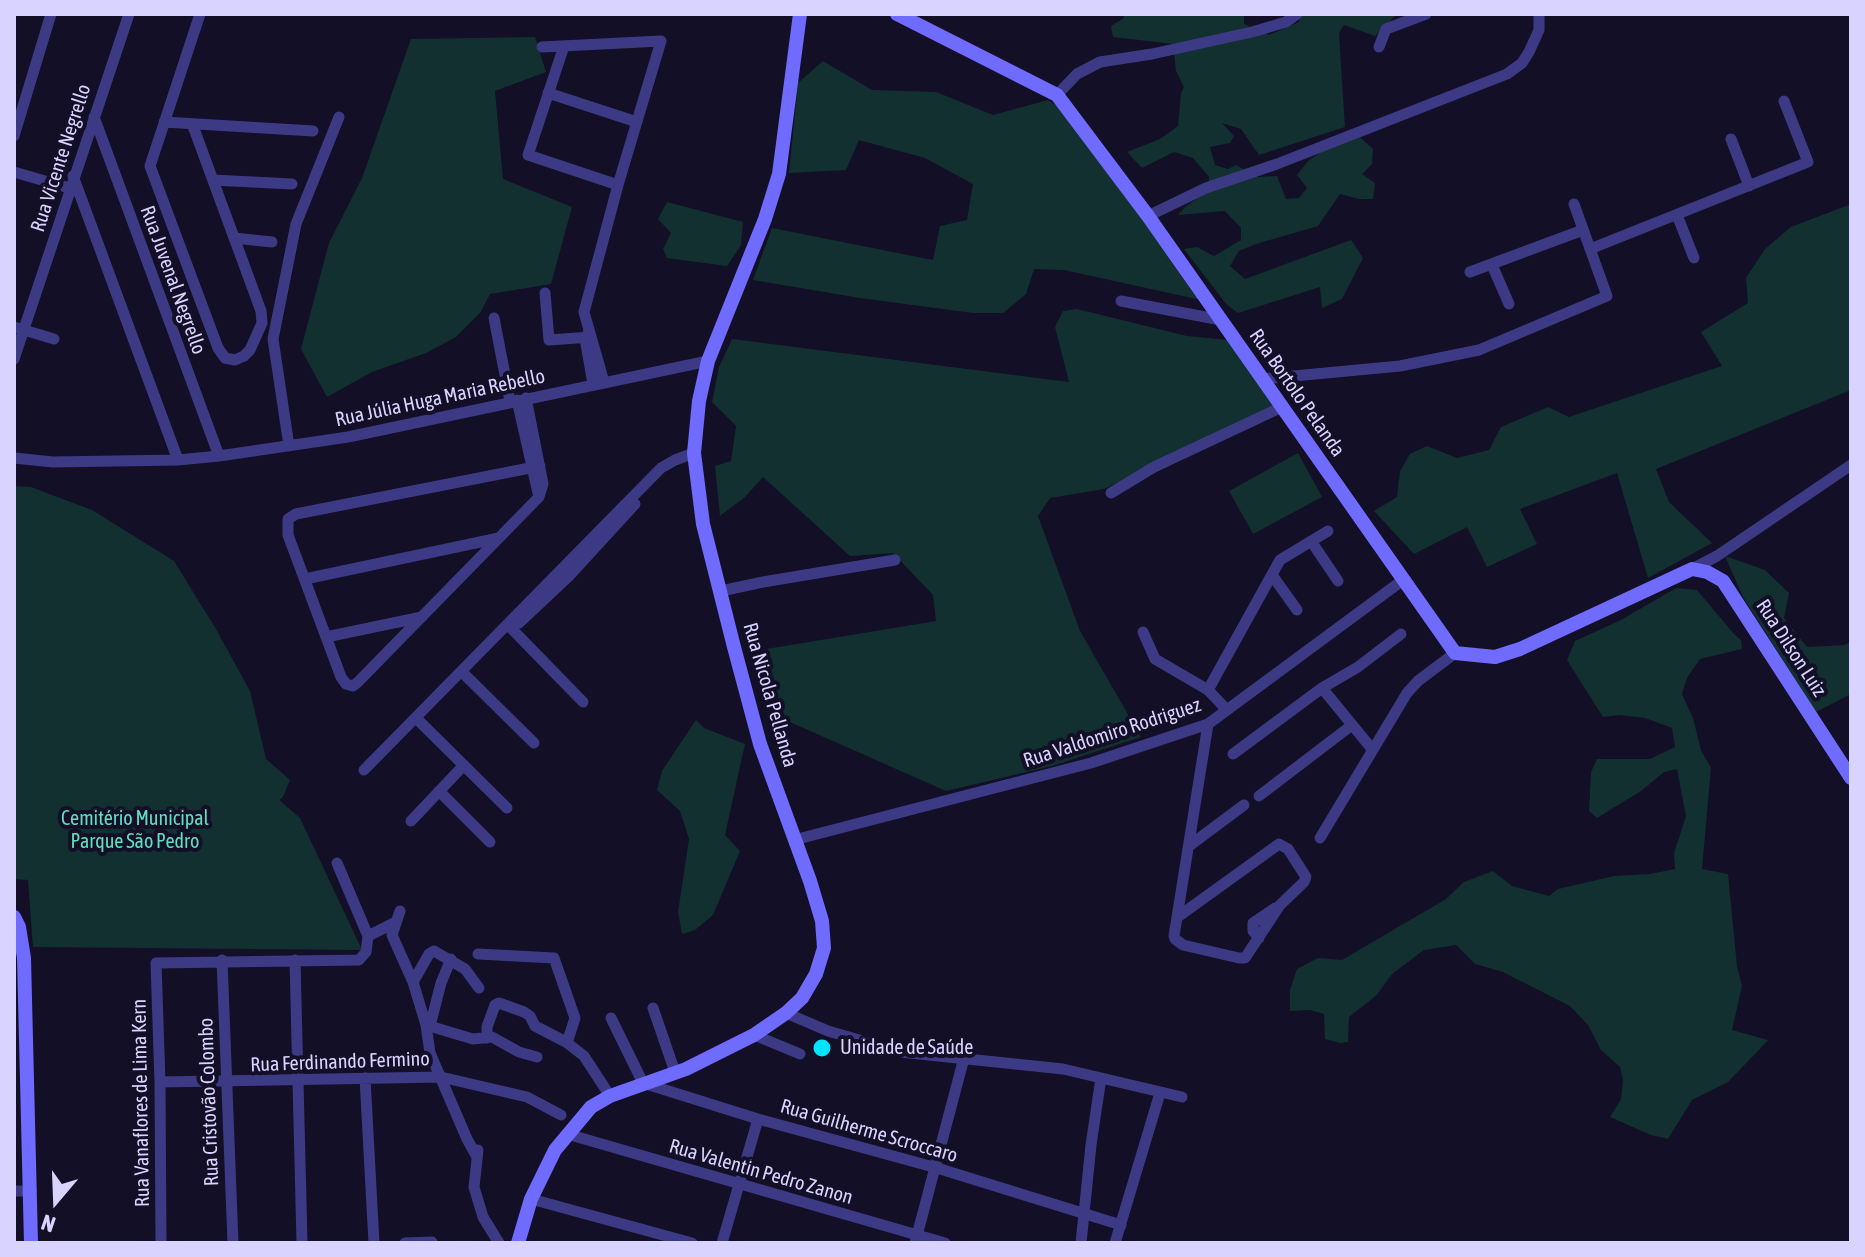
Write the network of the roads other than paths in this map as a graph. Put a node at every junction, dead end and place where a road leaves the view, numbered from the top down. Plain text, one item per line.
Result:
1 (51, 14) edge
2 (129, 14) edge
3 (200, 14) edge
4 (800, 14) edge
5 (897, 14) edge
6 (1297, 14) edge
7 (1426, 14) edge
8 (1539, 14) edge
9 (564, 46) junction
10 (542, 47) dead end
11 (1379, 47) dead end
12 (548, 93) junction
13 (1057, 95) junction
14 (1784, 101) dead end
15 (94, 117) junction
16 (339, 117) dead end
17 (164, 122) junction
18 (637, 122) junction
19 (193, 126) junction
20 (313, 131) dead end
21 (14, 136) edge
22 (1731, 139) dead end
23 (14, 172) edge
24 (73, 176) junction
25 (213, 180) junction
26 (292, 184) dead end
27 (618, 185) junction
28 (1749, 186) junction
29 (69, 188) junction
30 (1574, 204) dead end
31 (1677, 215) junction
32 (1148, 216) junction
33 (1583, 230) junction
34 (234, 238) junction
35 (272, 242) dead end
36 (1590, 249) junction
37 (1694, 258) dead end
38 (1492, 265) junction
39 (1470, 272) dead end
40 (545, 293) dead end
41 (1121, 301) dead end
42 (1509, 304) dead end
43 (494, 318) dead end
44 (1221, 320) junction
45 (19, 328) edge
46 (589, 336) junction
47 (54, 339) dead end
48 (14, 359) edge
49 (708, 361) junction
50 (1262, 379) junction
51 (599, 383) junction
52 (518, 400) junction
53 (1282, 407) junction
54 (289, 446) junction
55 (694, 453) junction
56 (219, 456) junction
57 (14, 458) edge
58 (178, 460) junction
59 (1851, 465) edge
60 (536, 466) junction
61 (1111, 493) dead end
62 (1328, 531) dead end
63 (500, 538) junction
64 (1311, 541) junction
65 (1717, 556) junction
66 (895, 560) dead end
67 (1692, 569) junction
68 (1272, 575) junction
69 (305, 579) junction
70 (1403, 580) junction
71 (1338, 581) dead end
72 (1723, 581) junction
73 (721, 591) junction
74 (1297, 610) dead end
75 (422, 617) junction
76 (510, 627) junction
77 (1143, 632) dead end
78 (1401, 634) dead end
79 (326, 637) junction
80 (1455, 653) junction
81 (462, 672) junction
82 (1322, 688) junction
83 (1208, 690) junction
84 (583, 702) dead end
85 (1227, 710) junction
86 (416, 718) junction
87 (1208, 724) junction
88 (1352, 725) junction
89 (534, 743) dead end
90 (1372, 749) junction
91 (1233, 754) dead end
92 (464, 765) junction
93 (364, 770) dead end
94 (1851, 778) edge
95 (439, 791) junction
96 (1259, 796) dead end
97 (1244, 805) dead end
98 (507, 808) dead end
99 (411, 821) dead end
100 (1320, 838) dead end
101 (794, 840) junction
102 (490, 842) dead end
103 (1189, 846) junction
104 (337, 863) dead end
105 (400, 911) dead end
106 (1179, 916) junction
107 (14, 917) edge
108 (394, 923) junction
109 (368, 936) junction
110 (478, 954) dead end
111 (451, 959) junction
112 (222, 960) junction
113 (295, 960) junction
114 (413, 982) junction
115 (479, 988) dead end
116 (19, 992) edge
117 (653, 1008) dead end
118 (786, 1013) junction
119 (611, 1018) dead end
120 (428, 1026) junction
121 (754, 1035) junction
122 (487, 1038) junction
123 (567, 1043) junction
124 (800, 1054) dead end
125 (537, 1057) dead end
126 (964, 1058) junction
127 (675, 1072) junction
128 (441, 1077) junction
129 (365, 1078) junction
130 (1101, 1078) junction
131 (297, 1081) junction
132 (160, 1082) junction
133 (225, 1083) junction
134 (643, 1083) junction
135 (20, 1087) edge
136 (1160, 1093) junction
137 (610, 1096) junction
138 (1182, 1097) dead end
139 (561, 1115) dead end
140 (758, 1119) junction
141 (567, 1134) junction
142 (937, 1168) junction
143 (739, 1185) junction
144 (14, 1191) edge
145 (31, 1191) junction
146 (531, 1199) junction
147 (1085, 1214) junction
148 (1121, 1225) junction
149 (916, 1239) edge
150 (432, 1242) edge
151 (31, 1243) edge
152 (161, 1243) edge
153 (233, 1243) edge
154 (302, 1243) edge
155 (374, 1243) edge
156 (405, 1243) edge
157 (499, 1243) edge
158 (518, 1243) edge
159 (692, 1243) edge
160 (722, 1243) edge
161 (945, 1243) edge
162 (1081, 1243) edge
163 (1115, 1243) edge

1 - 21 street
2 - 15 street, Rua Vicente Negrello
3 - 17 street
4 - 49 street, Rua Nicola Pellanda
5 - 13 street, Rua Bortolo Pelanda
6 - 13 street
7 - 11 street
8 - 32 street
9 - 10 street
9 - 12 street
9 - 18 street
12 - 18 street
12 - 27 street
13 - 32 street, Rua Bortolo Pelanda
14 - 28 street
15 - 24 street, Rua Vicente Negrello
15 - 56 street, Rua Juvenal Negrello
16 - 54 street
17 - 19 street
17 - 34 street
18 - 27 street
19 - 20 street
19 - 25 street
22 - 28 street
23 - 29 street
24 - 29 street, Rua Vicente Negrello
24 - 58 street
25 - 26 street
25 - 34 street
27 - 46 street
28 - 31 street
29 - 45 street, Rua Vicente Negrello
30 - 33 street
31 - 36 street
31 - 37 street
32 - 44 street, Rua Bortolo Pelanda
33 - 36 street
33 - 38 street
34 - 35 street
36 - 50 street
38 - 39 street
38 - 42 street
40 - 46 street
41 - 44 street
43 - 52 street
44 - 50 street, Rua Bortolo Pelanda
45 - 47 street
45 - 48 street, Rua Vicente Negrello
46 - 51 street
49 - 51 street, Rua Júlia Huga Maria Rebello
49 - 55 street, Rua Nicola Pellanda
50 - 53 street, Rua Bortolo Pelanda
51 - 52 street, Rua Júlia Huga Maria Rebello
52 - 54 street, Rua Júlia Huga Maria Rebello
52 - 60 street
53 - 61 street
53 - 70 street, Rua Bortolo Pelanda
54 - 56 street, Rua Júlia Huga Maria Rebello
55 - 73 street, Rua Nicola Pellanda
55 - 76 street
56 - 58 street, Rua Júlia Huga Maria Rebello
57 - 58 street, Rua Júlia Huga Maria Rebello
59 - 65 street
60 - 63 street
60 - 69 street
62 - 64 street
63 - 69 street
63 - 75 street
64 - 68 street
64 - 71 street
65 - 67 street
65 - 72 street
66 - 73 street
67 - 72 street
67 - 80 street
68 - 74 street
68 - 83 street
69 - 79 street
70 - 80 street, Rua Bortolo Pelanda
70 - 85 street, Rua Valdomiro Rodriguez
72 - 94 street, Rua Dilson Luiz
73 - 101 street, Rua Nicola Pellanda
75 - 79 street
75 - 79 street
76 - 81 street
76 - 84 street
77 - 83 street
78 - 82 street
80 - 90 street
81 - 86 street
81 - 89 street
82 - 88 street
82 - 91 street
83 - 85 street
85 - 87 street, Rua Valdomiro Rodriguez
86 - 92 street
86 - 93 street
87 - 101 street, Rua Valdomiro Rodriguez
87 - 103 street
88 - 90 street
88 - 96 street
90 - 100 street
92 - 95 street
92 - 98 street
95 - 99 street
95 - 102 street
97 - 103 street
101 - 118 street, Rua Nicola Pellanda
103 - 106 street
104 - 109 street
105 - 108 street
106 - 106 street
107 - 116 street
108 - 109 street
108 - 114 street
109 - 113 street
110 - 123 street
111 - 114 street
111 - 115 street
111 - 120 street
112 - 113 street
112 - 132 street, Rua Vanaflores de Lima Kern
112 - 133 street, Rua Cristovão Colombo
113 - 131 street
114 - 120 street
116 - 135 street
117 - 127 street
118 - 121 street, Rua Nicola Pellanda
118 - 126 street
119 - 134 street
120 - 122 street
120 - 128 street
121 - 124 street
121 - 127 street, Rua Nicola Pellanda
122 - 123 street
122 - 125 street
123 - 137 street
126 - 130 street
126 - 142 street
127 - 134 street, Rua Nicola Pellanda
128 - 129 street, Rua Ferdinando Fermino
128 - 139 street, Rua Ferdinando Fermino
128 - 157 street
129 - 131 street, Rua Ferdinando Fermino
129 - 155 street
130 - 136 street
130 - 147 street
131 - 133 street, Rua Ferdinando Fermino
131 - 154 street
132 - 133 street, Rua Ferdinando Fermino
132 - 152 street, Rua Vanaflores de Lima Kern
133 - 153 street, Rua Cristovão Colombo
134 - 137 street, Rua Nicola Pellanda
134 - 140 street, Rua Guilherme Scroccaro
135 - 145 street
136 - 138 street
136 - 148 street
137 - 141 street, Rua Nicola Pellanda
140 - 142 street, Rua Guilherme Scroccaro
140 - 143 street
141 - 143 street, Rua Valentin Pedro Zanon
141 - 146 street, Rua Nicola Pellanda
142 - 147 street, Rua Guilherme Scroccaro
142 - 149 street
143 - 149 street, Rua Valentin Pedro Zanon
143 - 160 street
144 - 145 street
145 - 151 street
146 - 158 street, Rua Nicola Pellanda
146 - 159 street
147 - 148 street, Rua Guilherme Scroccaro
147 - 162 street
148 - 163 street
149 - 161 street, Rua Valentin Pedro Zanon
150 - 156 street

